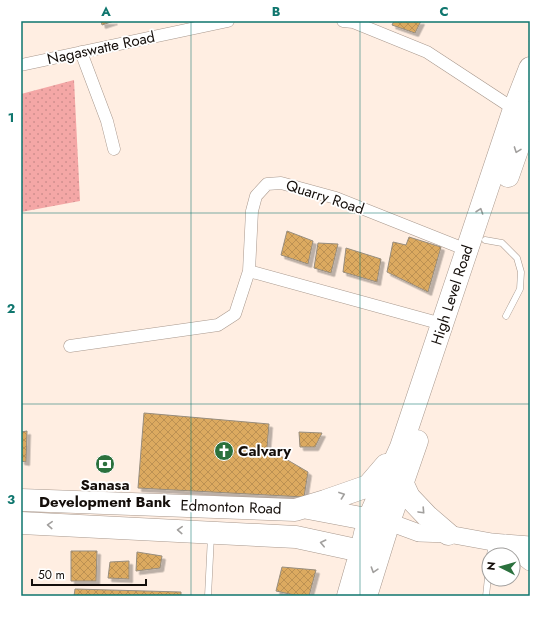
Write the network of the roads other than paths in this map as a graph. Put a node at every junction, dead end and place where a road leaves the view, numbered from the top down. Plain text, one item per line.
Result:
1 (228, 21) edge
2 (343, 21) edge
3 (81, 52) junction
4 (21, 65) edge
5 (530, 68) edge
6 (525, 111) edge
7 (114, 149) dead end
8 (476, 245) junction
9 (249, 271) junction
10 (506, 316) dead end
11 (442, 324) junction
12 (70, 346) dead end
13 (401, 447) junction
14 (403, 484) junction
15 (21, 500) edge
16 (305, 507) junction
17 (379, 521) junction
18 (21, 523) edge
19 (212, 532) junction
20 (419, 533) junction
21 (448, 534) junction
22 (382, 544) junction
23 (530, 545) edge
24 (496, 546) edge
25 (361, 551) junction
26 (530, 562) edge
27 (208, 596) edge
28 (348, 596) edge
29 (366, 596) edge

1 - 3 street, Nagaswatte Road
2 - 6 street
3 - 4 street, Nagaswatte Road
3 - 7 street
5 - 6 highway, High Level Road
6 - 8 highway, High Level Road
8 - 9 street, Quarry Road
8 - 10 lane
8 - 11 highway, High Level Road
8 - 14 highway, High Level Road
9 - 11 street
9 - 12 street, Quarry Road
11 - 13 highway, High Level Road
16 -> 13 highway
13 - 17 highway, High Level Road
14 - 17 highway, High Level Road
14 -> 21 highway
15 - 16 highway, Edmonton Road
16 - 17 highway, Edmonton Road
17 - 20 main road
17 - 22 highway
17 - 25 highway
19 -> 18 highway, Edmonton Road
25 -> 19 highway, Edmonton Road
19 - 27 lane
20 - 21 main road
20 - 22 main road
21 - 24 main road
22 - 25 highway
22 -> 29 highway
23 - 24 main road
24 - 26 main road
25 - 28 highway

